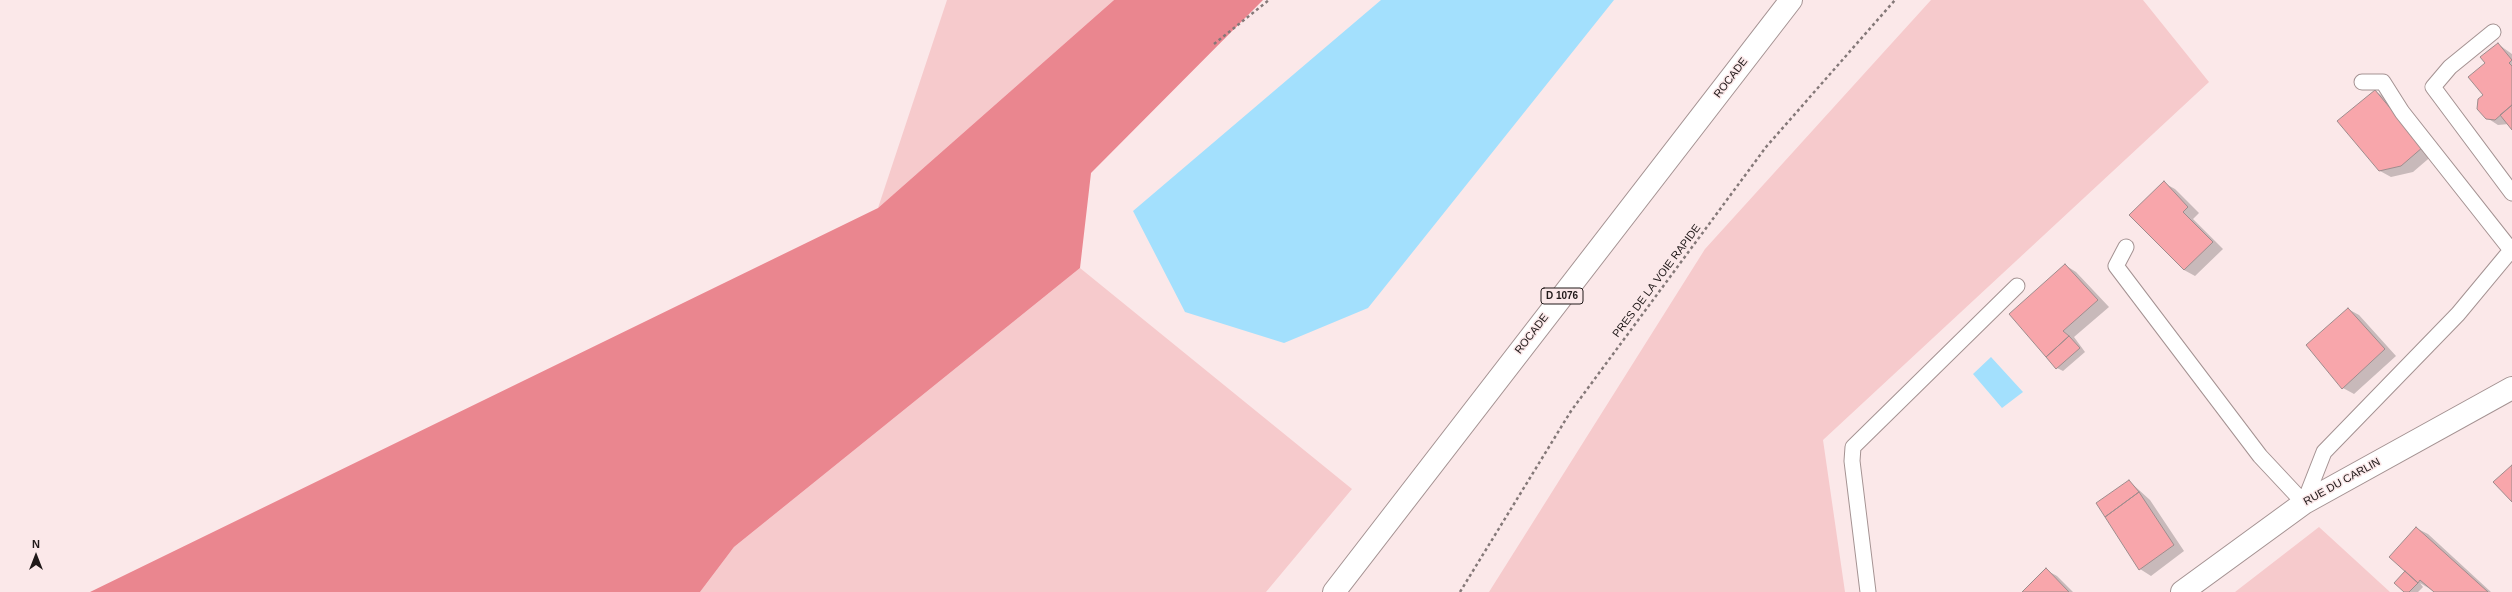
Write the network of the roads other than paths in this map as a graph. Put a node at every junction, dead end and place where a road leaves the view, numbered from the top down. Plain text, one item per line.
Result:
1 (1791, 0) edge
2 (2493, 32) dead end
3 (2362, 82) dead end
4 (2512, 193) edge
5 (2126, 247) dead end
6 (2512, 249) edge
7 (2017, 286) dead end
8 (2512, 388) edge
9 (2304, 503) junction
10 (1334, 592) edge
11 (1868, 592) edge
12 (2182, 592) edge

1 - 10 main road, ROCADE / D 1076
2 - 4 lane
3 - 6 lane
5 - 9 lane
6 - 9 lane
7 - 11 lane
8 - 9 main road, RUE DU CARLIN
9 - 12 main road, RUE DU CARLIN

